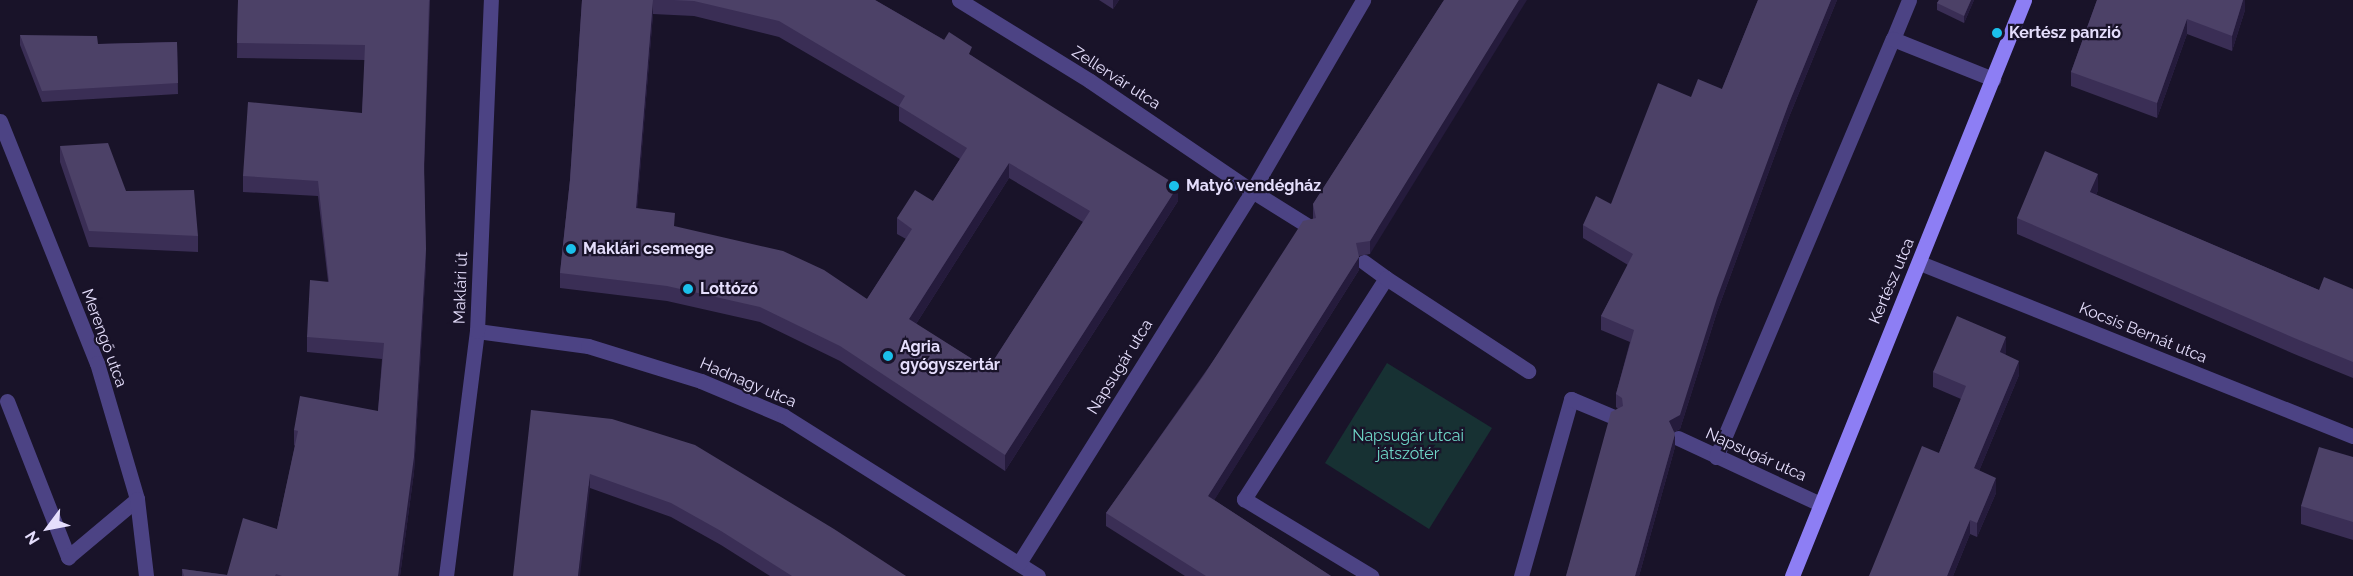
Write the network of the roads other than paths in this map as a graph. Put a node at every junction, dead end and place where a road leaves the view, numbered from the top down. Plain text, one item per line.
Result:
1 (491, 0) edge
2 (958, 0) edge
3 (1364, 0) edge
4 (1909, 0) edge
5 (2024, 0) edge
6 (1893, 39) junction
7 (1993, 79) junction
8 (0, 121) edge
9 (1252, 191) junction
10 (1308, 226) edge
11 (1364, 262) edge
12 (1920, 263) junction
13 (1386, 278) junction
14 (477, 331) junction
15 (1528, 371) dead end
16 (7, 401) dead end
17 (1614, 417) edge
18 (2353, 436) edge
19 (1678, 438) dead end
20 (1716, 457) junction
21 (137, 499) junction
22 (1820, 504) junction
23 (1019, 563) junction
24 (146, 576) edge
25 (446, 576) edge
26 (1038, 576) edge
27 (1371, 576) edge
28 (1521, 576) edge
29 (1792, 576) edge

1 - 14 street, Maklári út
2 - 9 street, Zellervár utca
3 - 9 street, Napsugár utca
4 - 6 street
5 - 7 street, Kertész utca
6 - 7 street
6 - 20 street
7 - 12 street, Kertész utca
8 - 21 street, Merengő utca
9 - 10 street
9 - 23 street, Napsugár utca
11 - 13 street
12 - 18 street, Kocsis Bernát utca
12 - 22 street, Kertész utca
13 - 15 street
13 - 27 street
14 - 23 street, Hadnagy utca
14 - 25 street, Maklári út
16 - 21 street
17 - 28 street
19 - 20 street, Napsugár utca
20 - 22 street, Napsugár utca
21 - 24 street, Merengő utca
22 - 29 street, Kertész utca
23 - 26 street, Hadnagy utca

